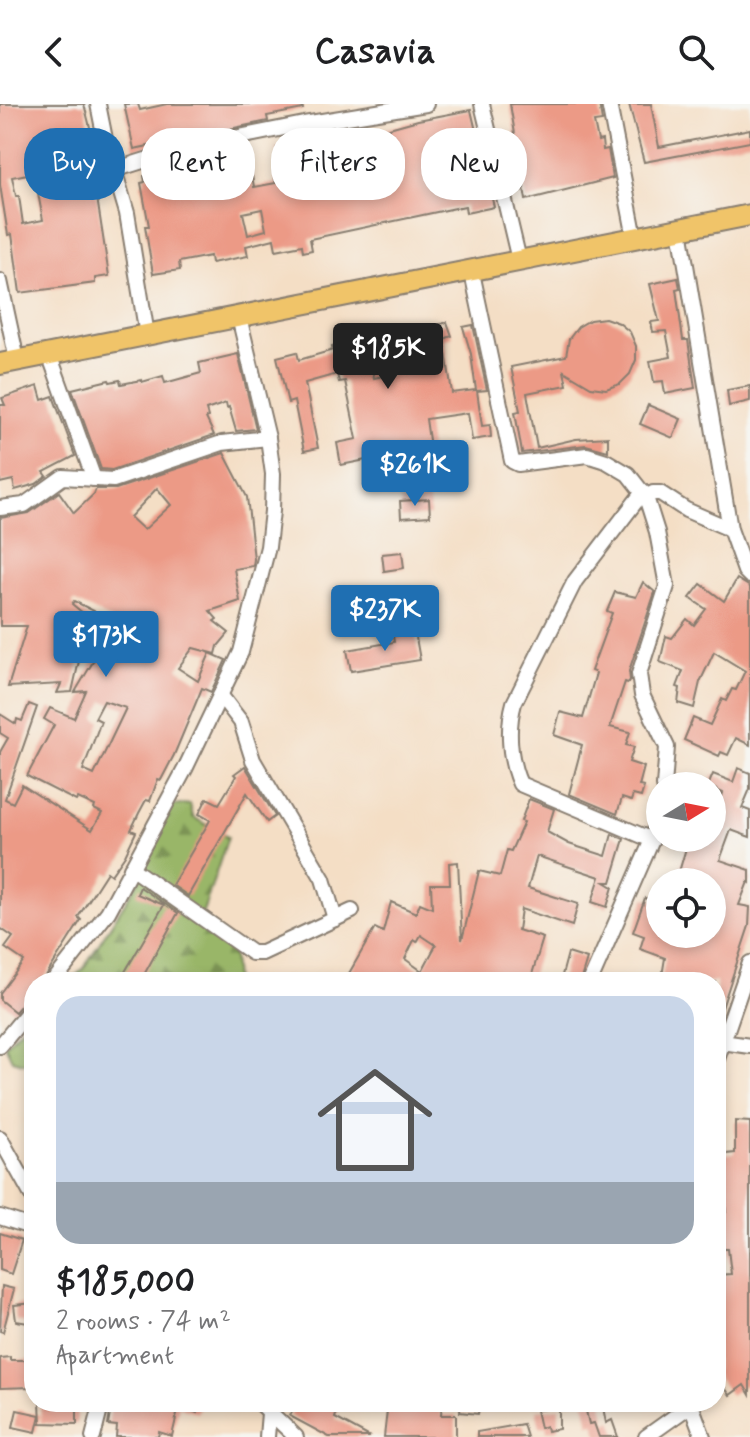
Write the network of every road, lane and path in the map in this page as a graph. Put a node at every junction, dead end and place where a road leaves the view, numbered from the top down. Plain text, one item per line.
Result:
1 (98, 104) edge
2 (426, 104) edge
3 (482, 104) edge
4 (609, 104) edge
5 (104, 128) edge
6 (125, 167) edge
7 (123, 200) edge
8 (750, 215) edge
9 (680, 229) junction
10 (635, 238) junction
11 (519, 260) junction
12 (471, 268) junction
13 (0, 281) edge
14 (239, 317) junction
15 (147, 335) junction
16 (49, 354) junction
17 (9, 362) edge
18 (268, 438) junction
19 (94, 479) junction
20 (644, 495) junction
21 (0, 508) edge
22 (730, 529) junction
23 (750, 576) edge
24 (221, 696) junction
25 (665, 772) edge
26 (646, 837) edge
27 (647, 852) edge
28 (131, 868) junction
29 (352, 911) dead end
30 (335, 919) junction
31 (750, 963) edge
32 (61, 972) edge
33 (594, 972) edge
34 (24, 1017) edge
35 (726, 1031) edge
36 (726, 1043) edge
37 (0, 1046) edge
38 (750, 1046) edge
39 (0, 1138) edge
40 (24, 1181) edge
41 (0, 1217) edge
42 (24, 1225) edge
43 (99, 1412) edge
44 (264, 1412) edge
45 (269, 1412) edge
46 (680, 1412) edge
47 (694, 1412) edge
48 (93, 1437) edge
49 (267, 1437) edge
50 (296, 1437) edge
51 (646, 1437) edge
52 (703, 1437) edge

1 - 5 street
2 - 6 street
3 - 11 street
4 - 10 street
7 - 15 street
8 - 9 highway
9 - 10 highway
9 - 22 street
10 - 11 highway
11 - 12 highway
12 - 14 highway
12 - 20 street
13 - 17 street
14 - 15 highway
14 - 18 street
15 - 16 highway
16 - 17 highway
16 - 19 street
18 - 19 street
18 - 24 street
19 - 21 street
20 - 22 street
20 - 25 street
20 - 26 street
22 - 23 street
24 - 28 street
24 - 30 street
27 - 33 street
28 - 30 street
28 - 32 street
29 - 30 street
31 - 35 street
34 - 37 street
36 - 38 street
39 - 40 street
41 - 42 street
43 - 48 street
44 - 49 street
45 - 50 street
46 - 51 street
47 - 52 street

